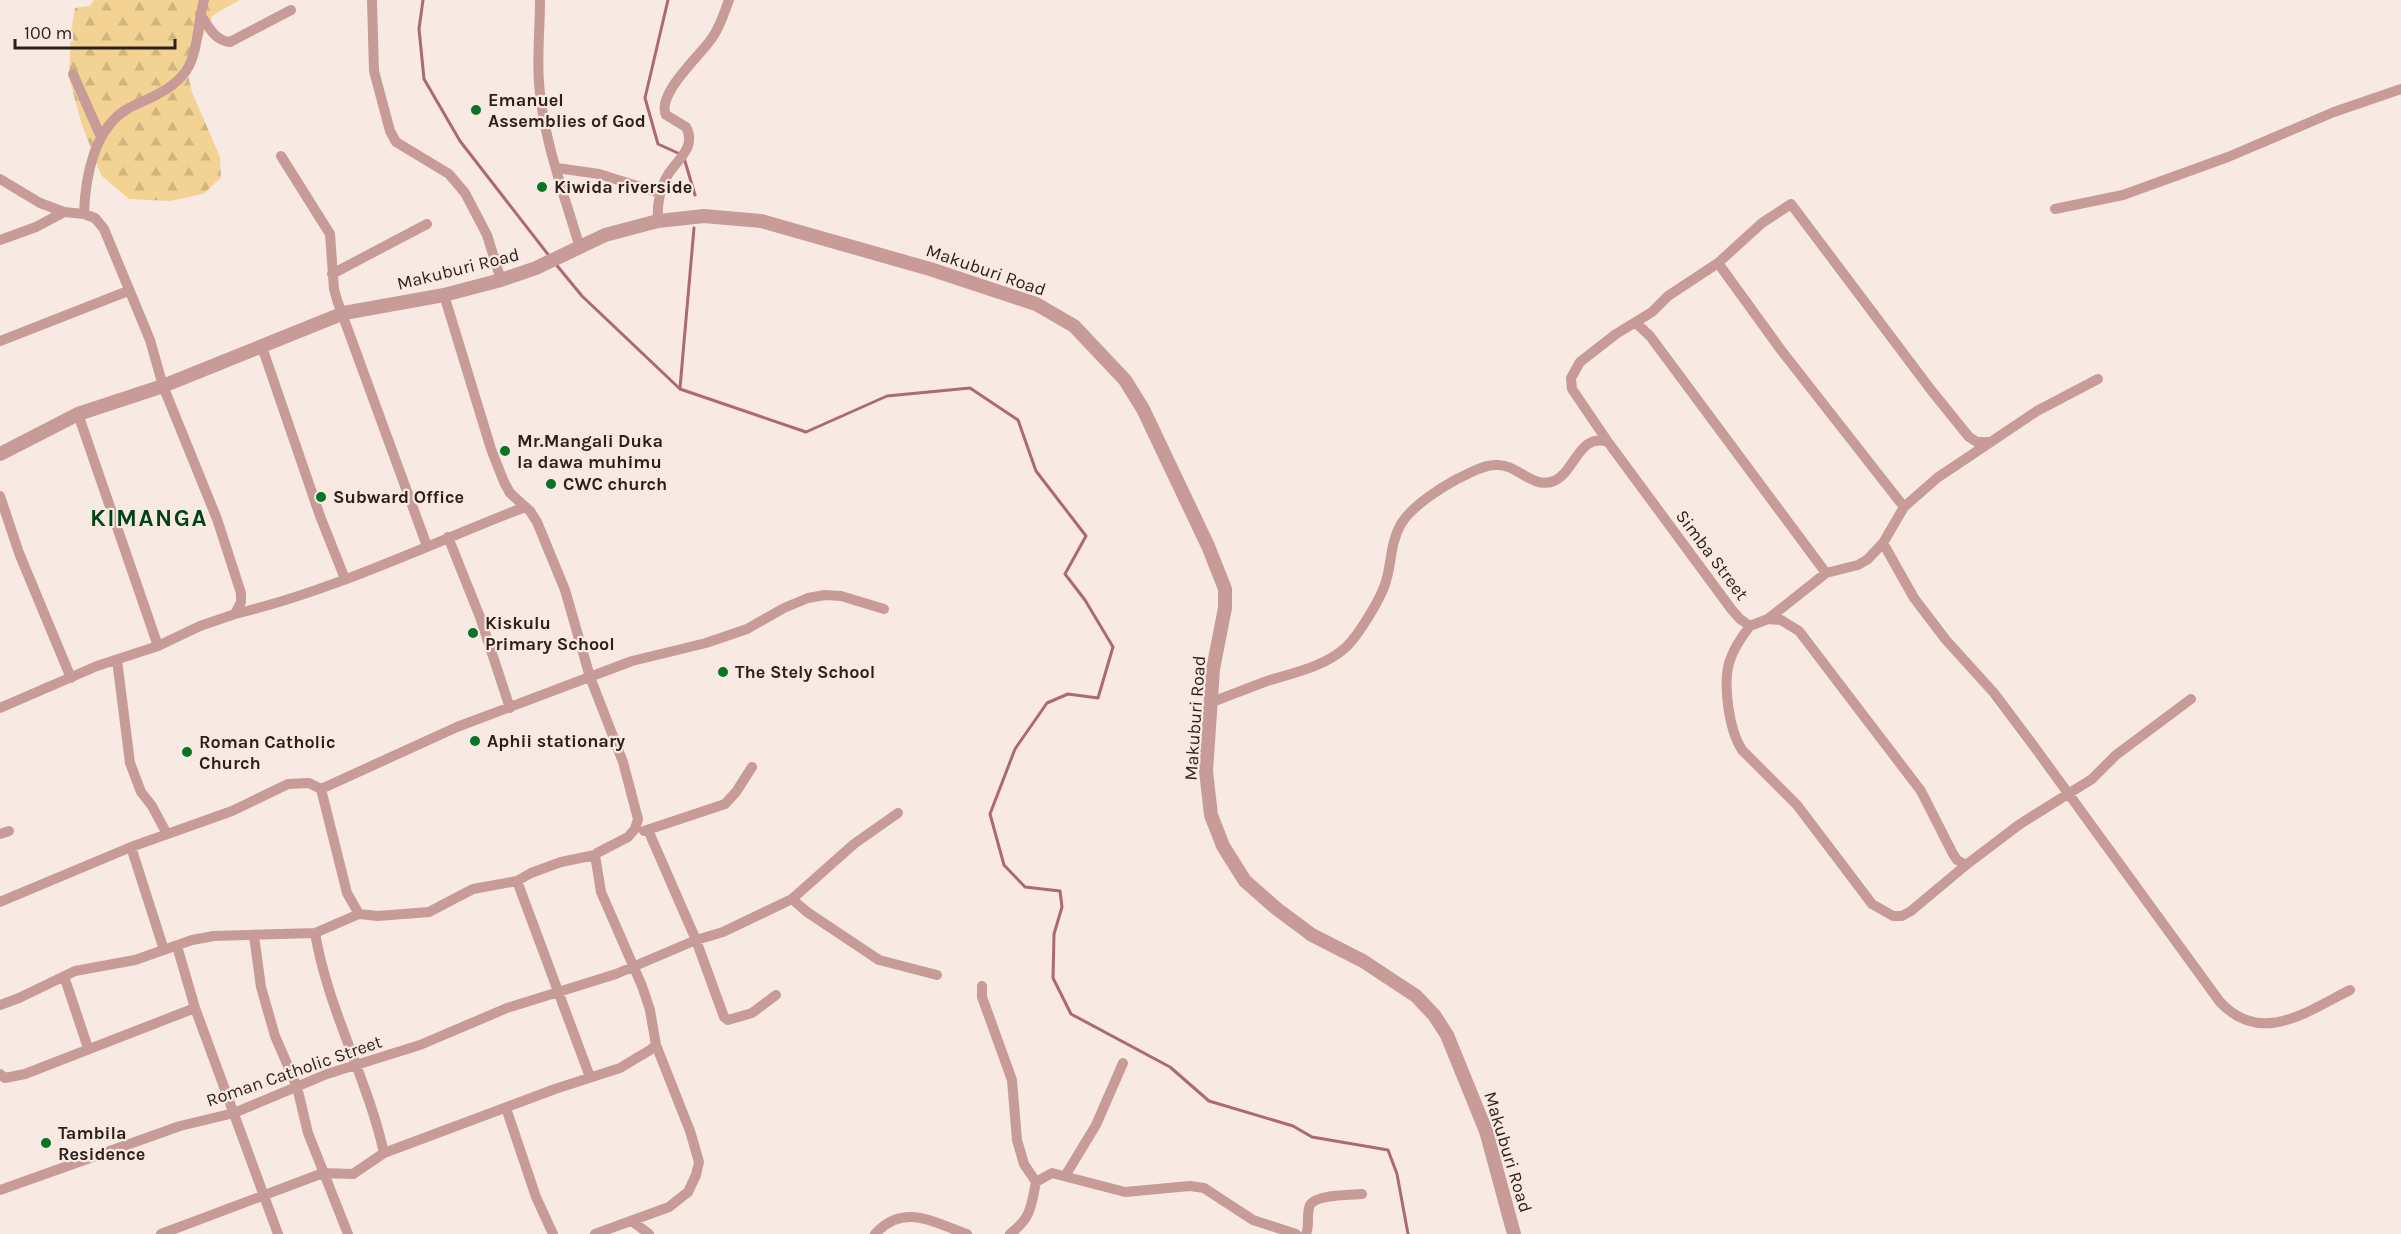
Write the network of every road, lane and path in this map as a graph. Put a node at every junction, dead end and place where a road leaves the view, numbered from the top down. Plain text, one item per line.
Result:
1 (204, 0) edge
2 (372, 0) edge
3 (540, 0) edge
4 (729, 0) edge
5 (291, 10) dead end
6 (200, 14) junction
7 (73, 74) dead end
8 (2401, 89) edge
9 (101, 137) junction
10 (281, 156) dead end
11 (557, 168) junction
12 (0, 179) edge
13 (660, 192) junction
14 (2055, 209) dead end
15 (64, 212) junction
16 (84, 214) junction
17 (657, 221) junction
18 (427, 224) dead end
19 (0, 240) edge
20 (579, 248) junction
21 (1718, 263) junction
22 (333, 274) junction
23 (501, 280) junction
24 (128, 291) junction
25 (444, 295) junction
26 (344, 313) junction
27 (1636, 323) junction
28 (0, 341) edge
29 (262, 347) junction
30 (2098, 379) dead end
31 (163, 386) junction
32 (78, 414) junction
33 (1994, 441) junction
34 (1608, 442) junction
35 (0, 454) edge
36 (0, 496) edge
37 (525, 507) junction
38 (1904, 507) junction
39 (448, 537) junction
40 (1883, 543) junction
41 (427, 546) junction
42 (1826, 573) junction
43 (345, 579) junction
44 (885, 609) dead end
45 (235, 614) junction
46 (1768, 619) junction
47 (1750, 626) junction
48 (158, 646) junction
49 (117, 660) junction
50 (590, 676) junction
51 (71, 678) junction
52 (2191, 699) dead end
53 (1212, 702) junction
54 (0, 708) edge
55 (510, 708) junction
56 (752, 767) dead end
57 (321, 789) junction
58 (2068, 793) junction
59 (898, 813) dead end
60 (648, 830) junction
61 (166, 834) junction
62 (628, 837) junction
63 (130, 848) junction
64 (595, 855) junction
65 (1966, 866) junction
66 (517, 881) junction
67 (792, 899) junction
68 (0, 902) edge
69 (359, 914) junction
70 (315, 933) junction
71 (254, 936) junction
72 (696, 940) junction
73 (177, 946) junction
74 (164, 950) junction
75 (632, 968) junction
76 (937, 975) dead end
77 (64, 976) junction
78 (982, 986) dead end
79 (2350, 990) dead end
80 (560, 992) junction
81 (776, 995) dead end
82 (0, 1005) edge
83 (195, 1008) junction
84 (656, 1045) junction
85 (88, 1048) junction
86 (1124, 1063) dead end
87 (357, 1065) junction
88 (0, 1074) edge
89 (590, 1077) junction
90 (297, 1086) junction
91 (506, 1108) junction
92 (234, 1113) junction
93 (384, 1153) junction
94 (323, 1173) junction
95 (1065, 1176) junction
96 (1036, 1182) junction
97 (0, 1190) edge
98 (1362, 1194) dead end
99 (264, 1196) junction
100 (632, 1221) junction
101 (947, 1231) edge
102 (161, 1234) edge
103 (278, 1234) edge
104 (348, 1234) edge
105 (554, 1234) edge
106 (595, 1234) edge
107 (648, 1234) edge
108 (875, 1234) edge
109 (967, 1234) edge
110 (1010, 1234) edge
111 (1296, 1234) edge
112 (1306, 1234) edge
113 (1514, 1234) edge

1 - 6 street
2 - 23 street
3 - 11 street
4 - 13 street
5 - 6 street
6 - 9 street
7 - 9 street
8 - 14 street
9 - 16 street
10 - 22 street
11 - 13 street
11 - 20 street
12 - 15 street
13 - 17 street
15 - 16 street
15 - 19 street
16 - 24 street
17 - 20 street, Makuburi Road
17 - 53 street, Makuburi Road
18 - 22 street
20 - 23 street, Makuburi Road
21 - 27 street
21 - 33 street
21 - 38 street
22 - 26 street
23 - 25 street, Makuburi Road
24 - 28 street
24 - 31 street
25 - 26 street, Makuburi Road
25 - 37 street
26 - 29 street, Makuburi Road
26 - 41 street
27 - 34 street, Simba Street
27 - 42 street
29 - 31 street, Makuburi Road
29 - 43 street
30 - 33 street, Simba Street
31 - 32 street, Makuburi Road
31 - 45 street
32 - 35 street, Makuburi Road
32 - 48 street
33 - 38 street, Simba Street
34 - 47 street, Simba Street
34 - 53 street
36 - 51 street
37 - 39 street
37 - 50 street
38 - 40 street, Simba Street
39 - 41 street
39 - 55 street
40 - 42 street, Simba Street
40 - 58 street
41 - 43 street
42 - 46 street, Simba Street
43 - 45 street
44 - 50 street
45 - 48 street
46 - 47 street, Simba Street
46 - 65 street
47 - 65 street
48 - 49 street
49 - 51 street
49 - 61 street
50 - 55 street
50 - 62 street
51 - 54 street
52 - 58 street
53 - 113 street, Makuburi Road
55 - 57 street
56 - 60 street
57 - 61 street
57 - 69 street
58 - 65 street
58 - 79 street
59 - 67 street, Roman Catholic Street
60 - 62 street
60 - 72 street
61 - 63 street
62 - 64 street
63 - 68 street
63 - 74 street
64 - 66 street
64 - 75 street
66 - 69 street
66 - 80 street
67 - 72 street, Roman Catholic Street
67 - 76 street
69 - 70 street
70 - 71 street
70 - 87 street
71 - 73 street
71 - 90 street
72 - 75 street, Roman Catholic Street
72 - 81 street
73 - 74 street
73 - 83 street
74 - 77 street
75 - 80 street, Roman Catholic Street
75 - 84 street
77 - 82 street
77 - 85 street
78 - 96 street
80 - 87 street, Roman Catholic Street
80 - 89 street
83 - 85 street
83 - 92 street
84 - 89 street
84 - 100 street
85 - 88 street
86 - 95 street
87 - 90 street, Roman Catholic Street
87 - 93 street
89 - 91 street
90 - 92 street, Roman Catholic Street
90 - 94 street
91 - 93 street
91 - 105 street
92 - 97 street, Roman Catholic Street
92 - 99 street
93 - 94 street
94 - 99 street
94 - 104 street
95 - 96 street
95 - 111 street
96 - 110 street
98 - 112 street
99 - 102 street
99 - 103 street
100 - 106 street
100 - 107 street
101 - 108 street
101 - 109 street

